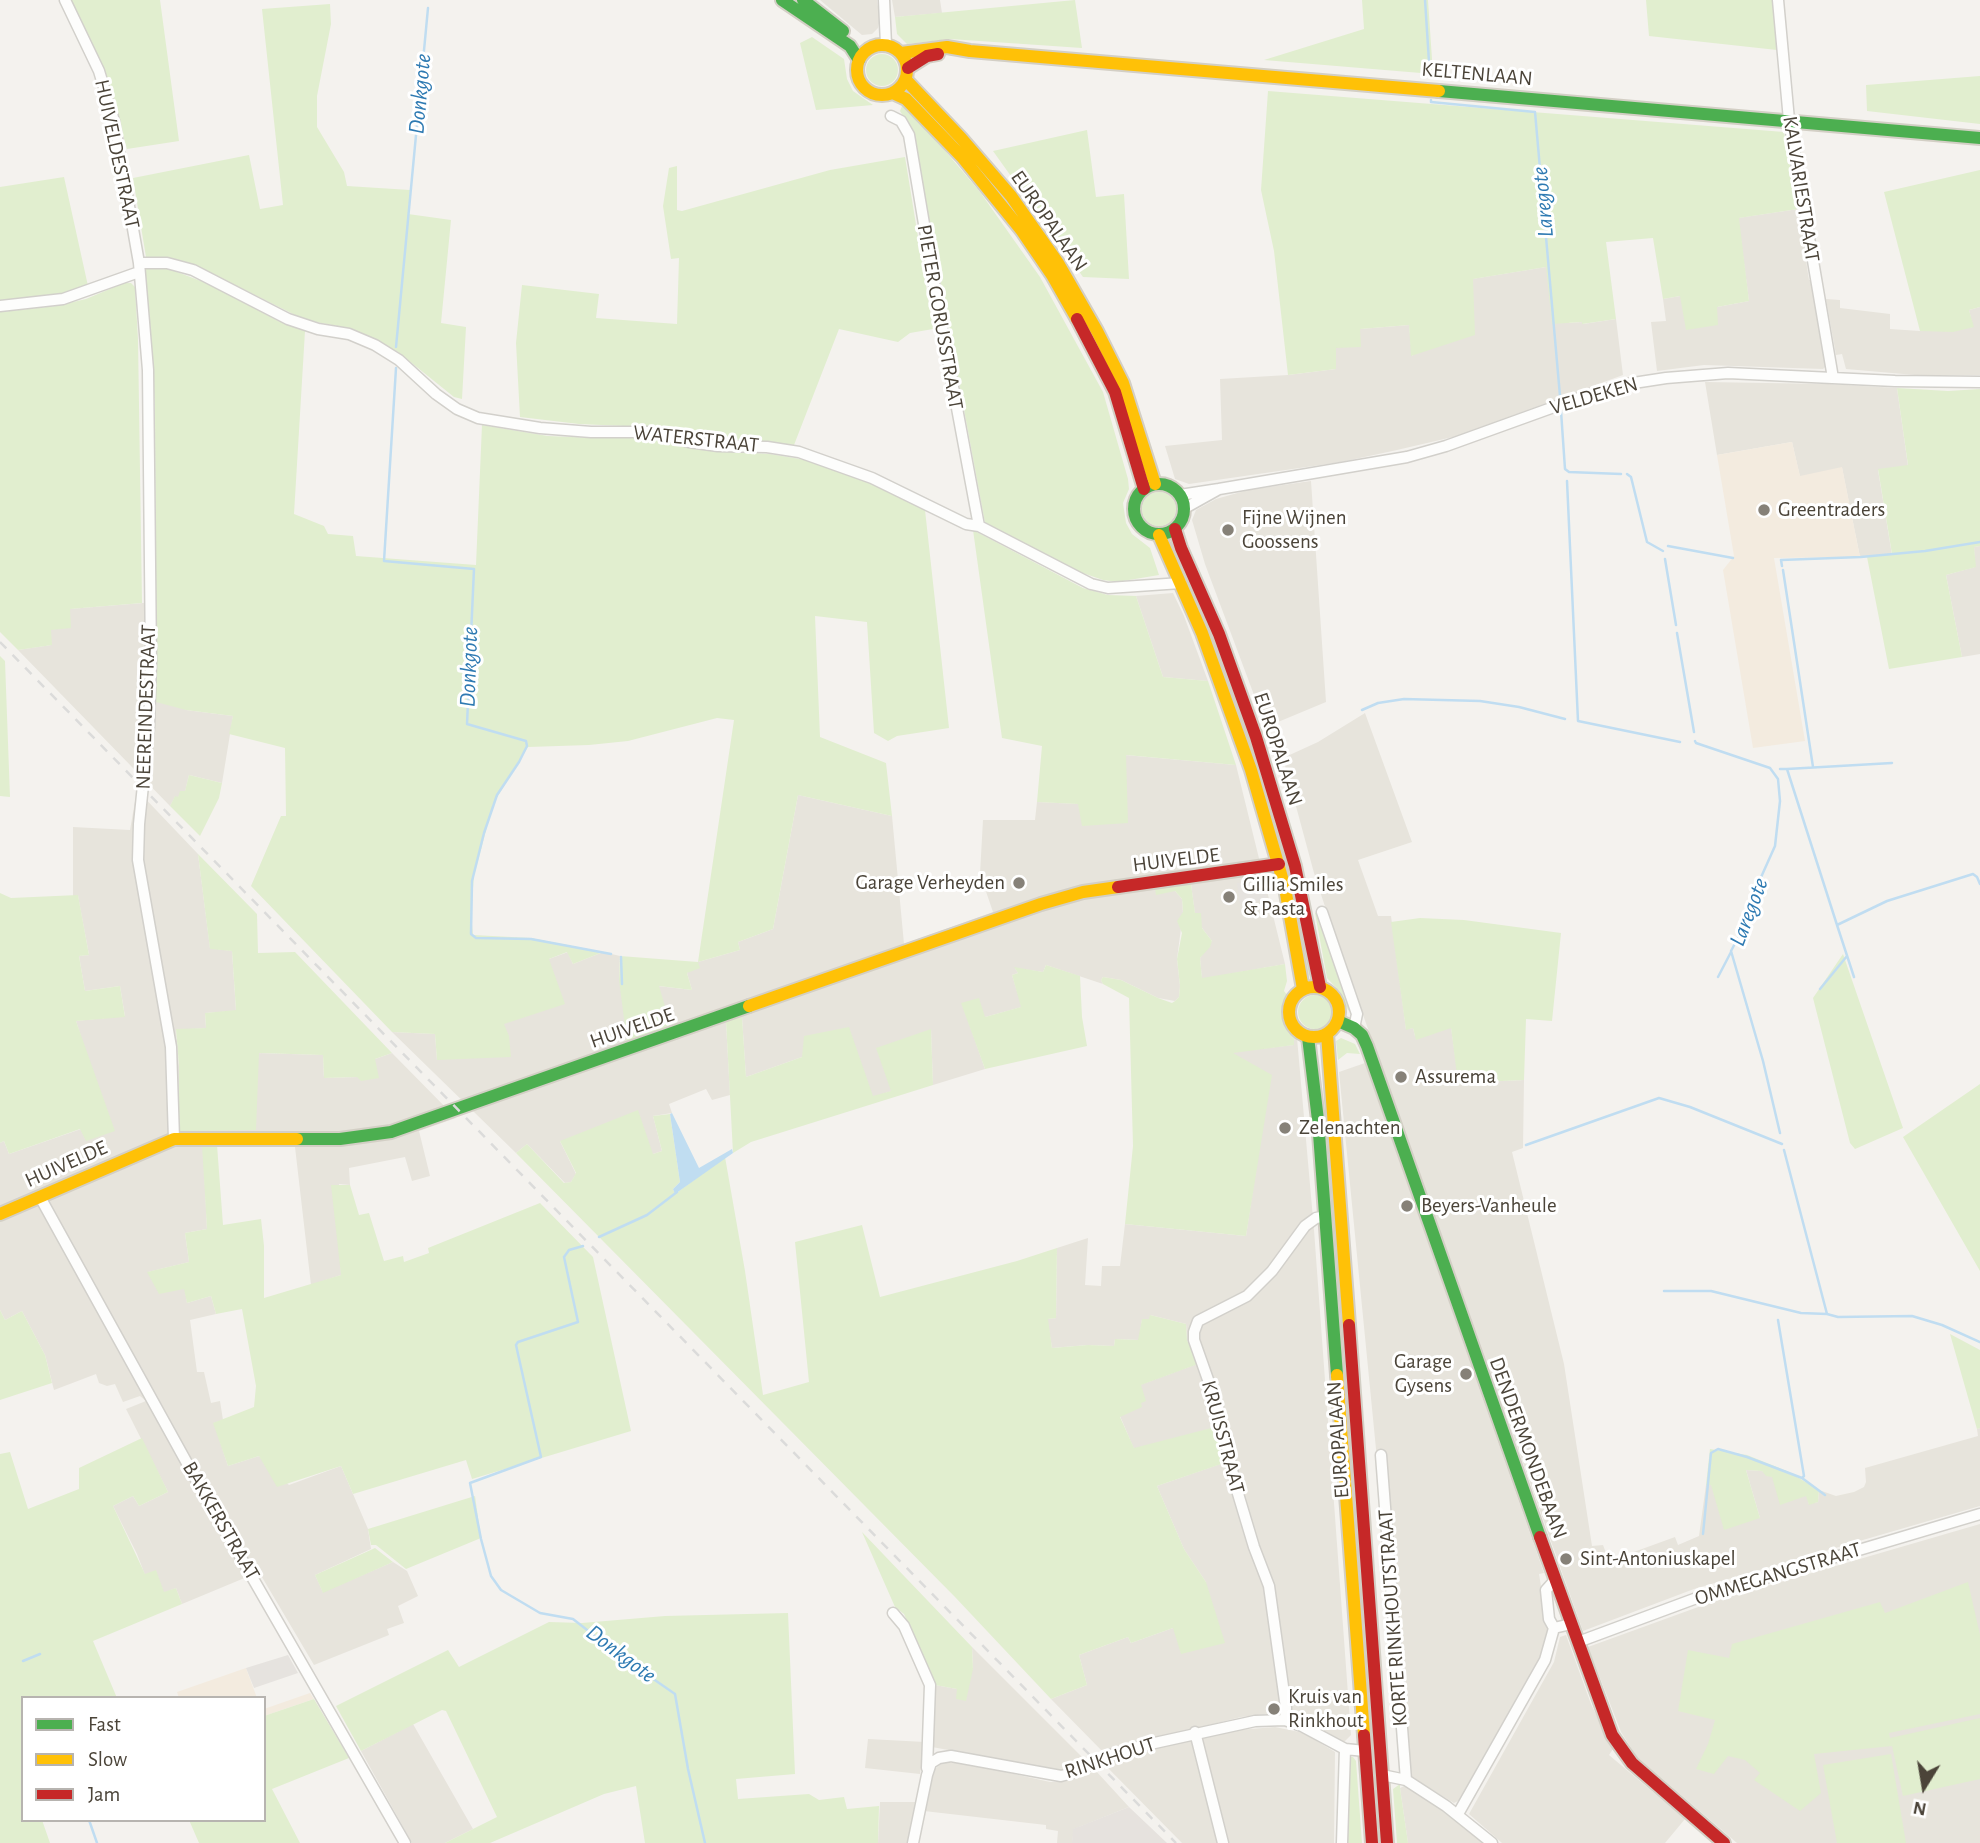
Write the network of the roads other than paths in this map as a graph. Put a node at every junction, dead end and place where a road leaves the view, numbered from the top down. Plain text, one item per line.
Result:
1 (65, 0) edge
2 (782, 0) edge
3 (803, 0) edge
4 (884, 0) edge
5 (1778, 0) edge
6 (886, 45) junction
7 (871, 47) junction
8 (970, 51) junction
9 (901, 52) junction
10 (859, 60) junction
11 (907, 74) junction
12 (893, 93) junction
13 (891, 116) dead end
14 (1789, 120) junction
15 (1980, 138) edge
16 (139, 268) junction
17 (0, 306) edge
18 (1833, 378) junction
19 (1980, 382) edge
20 (1150, 487) junction
21 (1219, 489) junction
22 (1180, 495) junction
23 (1185, 508) junction
24 (979, 526) junction
25 (1175, 530) junction
26 (1159, 535) junction
27 (1181, 583) junction
28 (1279, 864) junction
29 (1322, 912) dead end
30 (1320, 987) junction
31 (1303, 989) junction
32 (1338, 1021) junction
33 (1354, 1028) junction
34 (1327, 1034) junction
35 (1308, 1037) junction
36 (174, 1139) junction
37 (40, 1197) junction
38 (0, 1214) edge
39 (1326, 1216) junction
40 (1381, 1455) dead end
41 (1980, 1514) edge
42 (1555, 1580) junction
43 (893, 1613) dead end
44 (1571, 1624) junction
45 (1554, 1628) junction
46 (1578, 1642) junction
47 (1285, 1720) junction
48 (1195, 1732) junction
49 (1345, 1749) junction
50 (1365, 1751) junction
51 (927, 1775) junction
52 (1382, 1775) junction
53 (1406, 1780) junction
54 (1458, 1814) junction
55 (405, 1843) edge
56 (913, 1843) edge
57 (1223, 1843) edge
58 (1342, 1843) edge
59 (1372, 1843) edge
60 (1387, 1843) edge
61 (1492, 1843) edge
62 (1724, 1843) edge

1 - 16 street, HUIVELDESTRAAT
2 - 10 main road, EUROPALAAN
3 - 7 main road
4 - 6 street
5 - 14 street, KALVARIESTRAAT
6 - 7 main road
6 - 9 main road
7 - 10 main road
8 - 9 main road, KELTENLAAN
8 - 11 main road, KELTENLAAN
8 - 14 main road, KELTENLAAN
9 - 11 main road, EUROPALAAN
10 - 12 main road, EUROPALAAN
11 - 12 main road
11 - 20 main road, EUROPALAAN
12 - 20 main road, EUROPALAAN
13 - 24 street, PIETER GORUSSTRAAT
14 - 15 main road, KELTENLAAN
14 - 18 street, KALVARIESTRAAT
16 - 17 street, WATERSTRAAT
16 - 24 street, WATERSTRAAT
16 - 36 street, NEEREINDESTRAAT
18 - 19 street, VELDEKEN
18 - 21 street, VELDEKEN
20 - 22 main road
20 - 26 main road, EUROPALAAN
21 - 22 street, VELDEKEN
21 - 23 street, VELDEKEN
22 - 23 main road
23 - 25 main road
24 - 27 street, WATERSTRAAT
25 - 26 main road
25 - 30 main road, EUROPALAAN
26 - 27 main road, EUROPALAAN
27 - 28 main road, EUROPALAAN
28 - 31 main road, EUROPALAAN
28 - 36 main road, HUIVELDE
29 - 33 street, DENDERMONDEBAAN
30 - 31 main road
30 - 32 main road, EUROPALAAN
31 - 35 main road, EUROPALAAN
32 - 33 main road
32 - 34 main road
33 - 42 main road, DENDERMONDEBAAN
34 - 35 main road
34 - 52 main road, EUROPALAAN
35 - 39 main road, EUROPALAAN
36 - 37 main road, HUIVELDE
37 - 38 main road, HUIVELDE
37 - 55 street, BAKKERSTRAAT
39 - 47 street, KRUISSTRAAT
39 - 50 main road, EUROPALAAN
40 - 53 street, KORTE RINKHOUTSTRAAT
41 - 46 street, OMMEGANGSTRAAT
42 - 44 main road, DENDERMONDEBAAN
42 - 45 street
43 - 51 street
44 - 45 street
44 - 46 main road, DENDERMONDEBAAN
45 - 54 street
46 - 62 main road, DENDERMONDEBAAN
47 - 48 street, RINKHOUT
47 - 49 street, RINKHOUT
48 - 51 street, RINKHOUT
48 - 57 street
49 - 50 street, RINKHOUT
49 - 58 street
50 - 59 main road, EUROPALAAN
51 - 56 street
52 - 53 street
52 - 60 main road, EUROPALAAN
53 - 54 street
54 - 61 street

